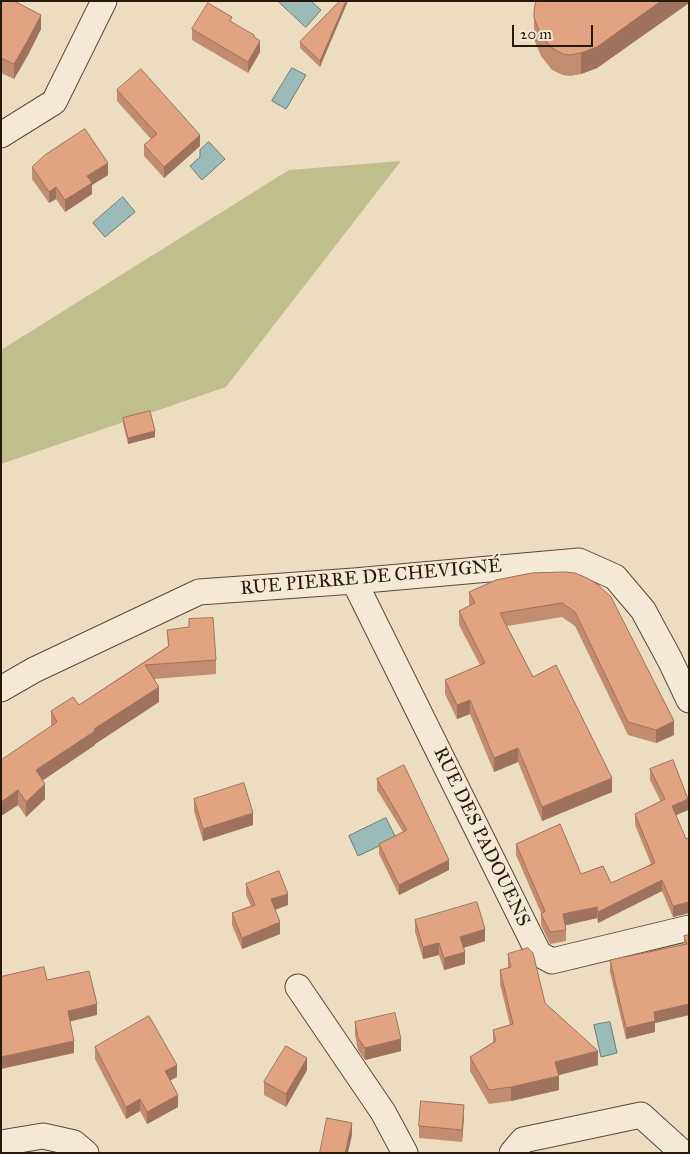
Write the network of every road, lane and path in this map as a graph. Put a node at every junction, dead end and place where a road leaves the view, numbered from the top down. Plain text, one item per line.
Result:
1 (104, 1) edge
2 (1, 135) edge
3 (354, 581) junction
4 (1, 689) edge
5 (689, 700) edge
6 (689, 928) edge
7 (298, 987) dead end
8 (1, 1144) edge
9 (86, 1153) edge
10 (405, 1153) edge
11 (512, 1153) edge
12 (683, 1153) edge

1 - 2 street
3 - 4 street, RUE PIERRE DE CHEVIGNÉ
3 - 5 street, RUE PIERRE DE CHEVIGNÉ
3 - 6 street, RUE DES PADOUENS
7 - 10 street
8 - 9 street
11 - 12 street

